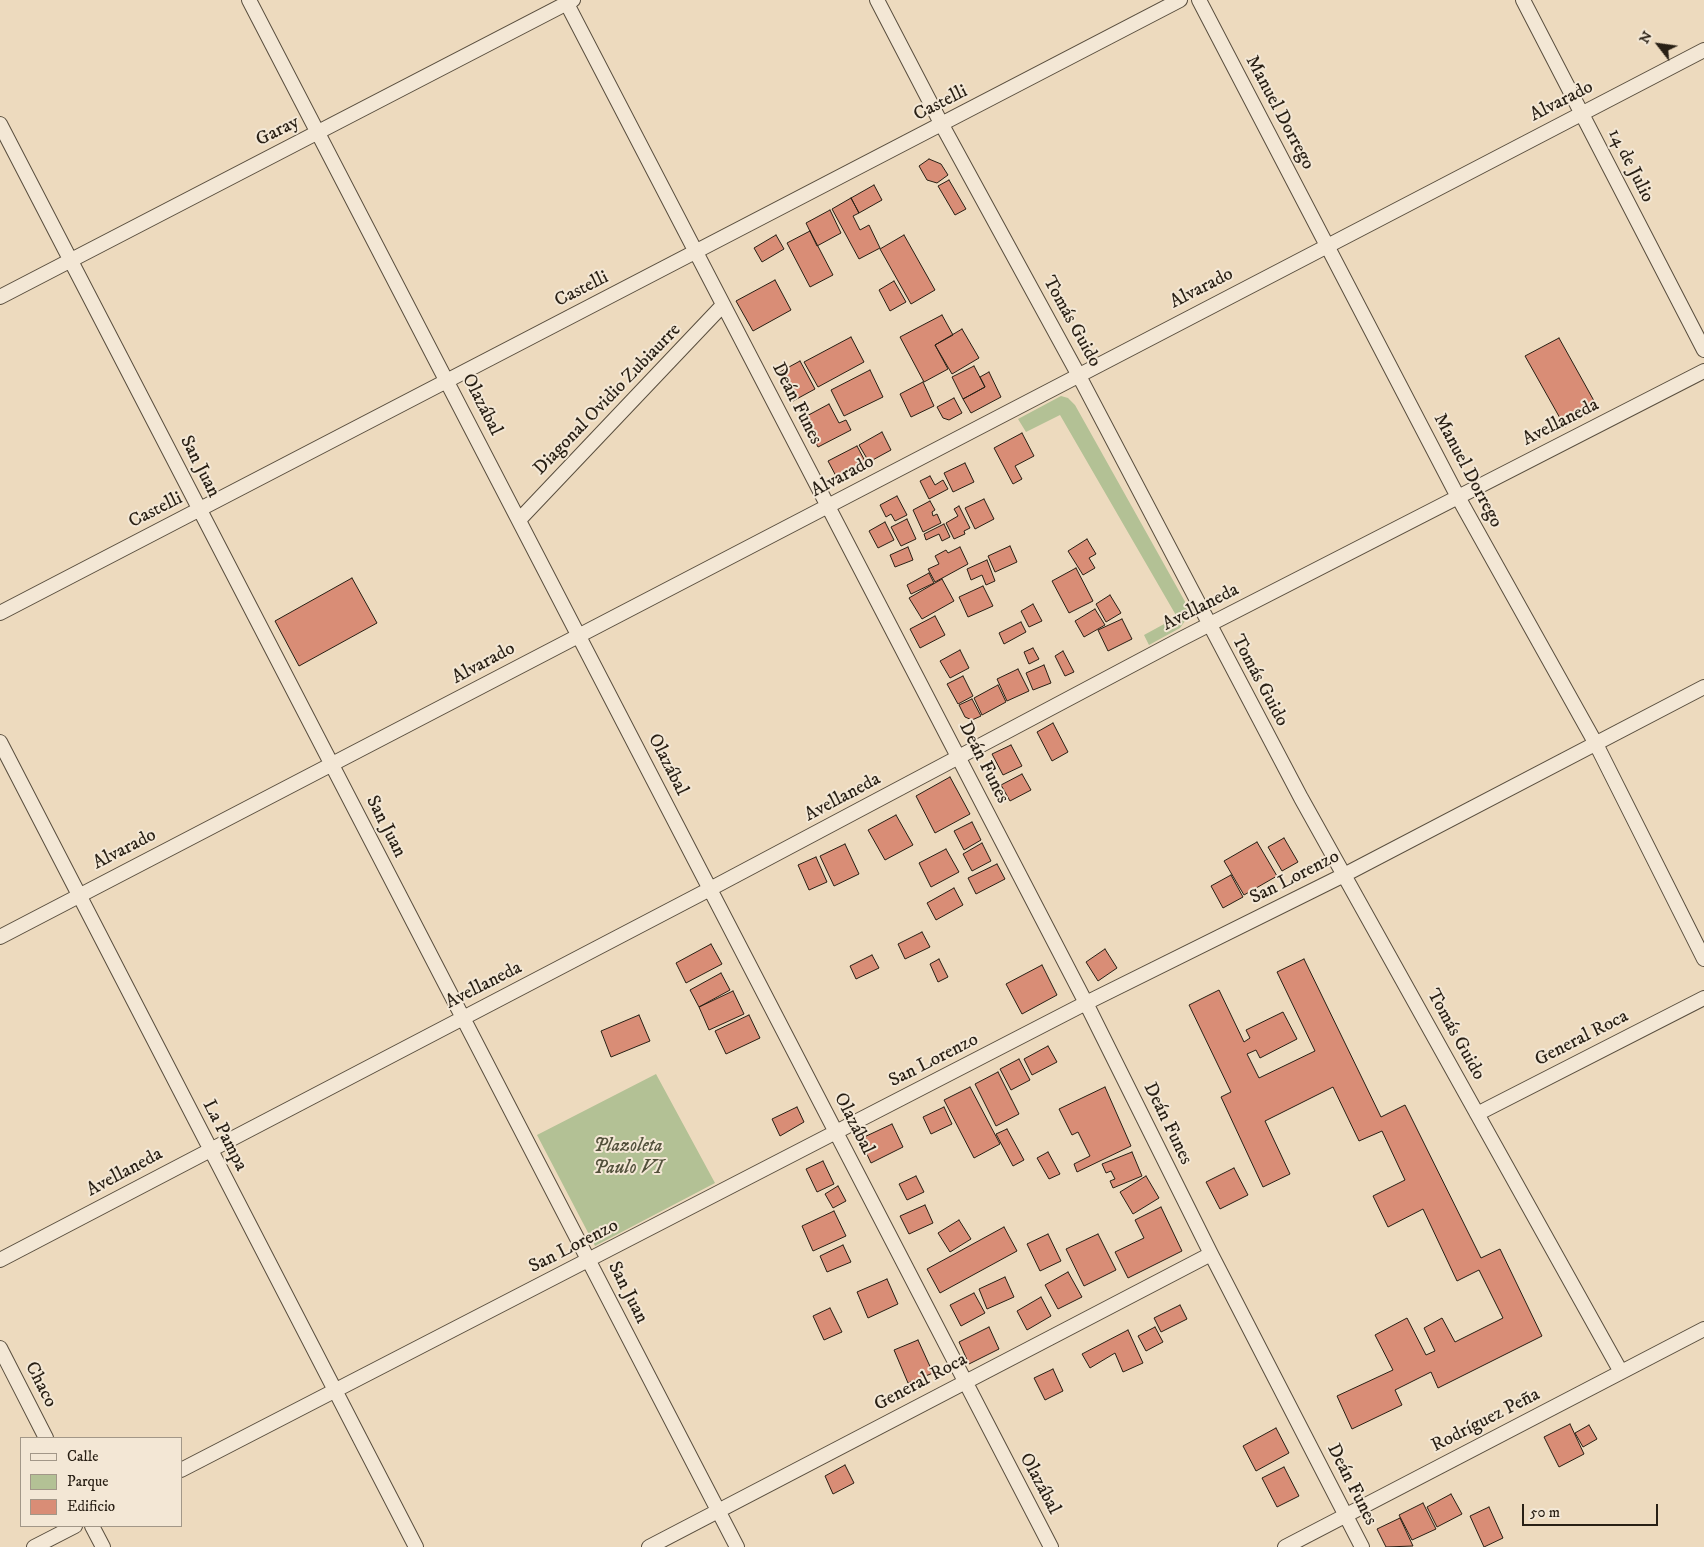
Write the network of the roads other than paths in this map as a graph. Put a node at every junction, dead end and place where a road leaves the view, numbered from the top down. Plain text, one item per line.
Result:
1 (249, 0) edge
2 (877, 0) edge
3 (1180, 0) edge
4 (1199, 0) edge
5 (1523, 0) edge
6 (568, 1) edge
7 (1704, 50) edge
8 (1582, 113) junction
9 (0, 124) edge
10 (942, 125) junction
11 (318, 132) junction
12 (1327, 245) junction
13 (696, 252) junction
14 (70, 261) junction
15 (0, 297) edge
16 (723, 305) junction
17 (1704, 350) edge
18 (1704, 371) edge
19 (1078, 374) junction
20 (447, 381) junction
21 (1458, 497) junction
22 (828, 506) junction
23 (200, 510) junction
24 (519, 520) junction
25 (0, 613) edge
26 (1208, 625) junction
27 (579, 636) junction
28 (1704, 687) edge
29 (0, 742) edge
30 (1596, 744) junction
31 (959, 757) junction
32 (332, 764) junction
33 (1344, 875) junction
34 (710, 889) junction
35 (79, 895) junction
36 (0, 937) edge
37 (1704, 959) edge
38 (1704, 998) edge
39 (1086, 1003) junction
40 (463, 1018) junction
41 (1477, 1114) junction
42 (836, 1132) junction
43 (210, 1149) junction
44 (1211, 1254) junction
45 (0, 1260) edge
46 (588, 1260) junction
47 (1704, 1329) edge
48 (0, 1348) edge
49 (1621, 1372) junction
50 (964, 1382) junction
51 (335, 1390) junction
52 (45, 1437) edge
53 (182, 1469) edge
54 (718, 1511) junction
55 (1345, 1516) junction
56 (73, 1527) edge
57 (93, 1527) edge
58 (34, 1547) edge
59 (103, 1547) edge
60 (416, 1547) edge
61 (649, 1547) edge
62 (737, 1547) edge
63 (1051, 1547) edge
64 (1285, 1547) edge
65 (1362, 1547) edge

1 - 11 street, Olazábal
2 - 10 street, Tomás Guido
3 - 10 street, Castelli
4 - 12 street, Manuel Dorrego
5 - 8 street, 14 de Julio
6 - 11 street, Garay
6 - 13 street, Deán Funes
7 - 8 street, Alvarado
8 - 12 street, Alvarado
8 - 17 street, 14 de Julio
9 - 14 street, San Juan
10 - 13 street, Castelli
10 - 19 street, Tomás Guido
11 - 14 street, Garay
11 - 20 street, Olazábal
12 - 19 street, Alvarado
12 - 21 street, Manuel Dorrego
13 - 16 street, Deán Funes
13 - 20 street, Castelli
14 - 15 street, Garay
14 - 23 street, San Juan
16 - 22 street, Deán Funes
16 - 24 street, Diagonal Ovidio Zubiaurre
18 - 21 street, Avellaneda
19 - 22 street, Alvarado
19 - 26 street, Tomás Guido
20 - 23 street, Castelli
20 - 24 street, Olazábal
21 - 26 street, Avellaneda
21 - 30 street, Manuel Dorrego
22 - 27 street, Alvarado
22 - 31 street, Deán Funes
23 - 25 street, Castelli
23 - 32 street, San Juan
24 - 27 street, Olazábal
26 - 31 street, Avellaneda
26 - 33 street, Tomás Guido
27 - 32 street, Alvarado
27 - 34 street, Olazábal
28 - 30 street, San Lorenzo
29 - 35 street, La Pampa
30 - 33 street, San Lorenzo
30 - 37 street, Manuel Dorrego
31 - 34 street, Avellaneda
31 - 39 street, Deán Funes
32 - 35 street, Alvarado
32 - 40 street, San Juan
33 - 39 street, San Lorenzo
33 - 41 street, Tomás Guido
34 - 40 street, Avellaneda
34 - 42 street, Olazábal
35 - 36 street, Alvarado
35 - 43 street, La Pampa
38 - 41 street, General Roca
39 - 42 street, San Lorenzo
39 - 44 street, Deán Funes
40 - 43 street, Avellaneda
40 - 46 street, San Juan
41 - 49 street, Tomás Guido
42 - 46 street, San Lorenzo
42 - 50 street, Olazábal
43 - 45 street, Avellaneda
43 - 51 street, La Pampa
44 - 50 street, General Roca
44 - 55 street, Deán Funes
46 - 51 street, San Lorenzo
46 - 54 street, San Juan
47 - 49 street, Rodríguez Peña
48 - 52 street, Chaco
49 - 55 street, Rodríguez Peña
50 - 54 street, General Roca
50 - 63 street, Olazábal
51 - 53 street, San Lorenzo
51 - 60 street, La Pampa
54 - 61 street, General Roca
54 - 62 street, San Juan
55 - 64 street, Rodríguez Peña
55 - 65 street, Deán Funes
56 - 58 street
57 - 59 street

